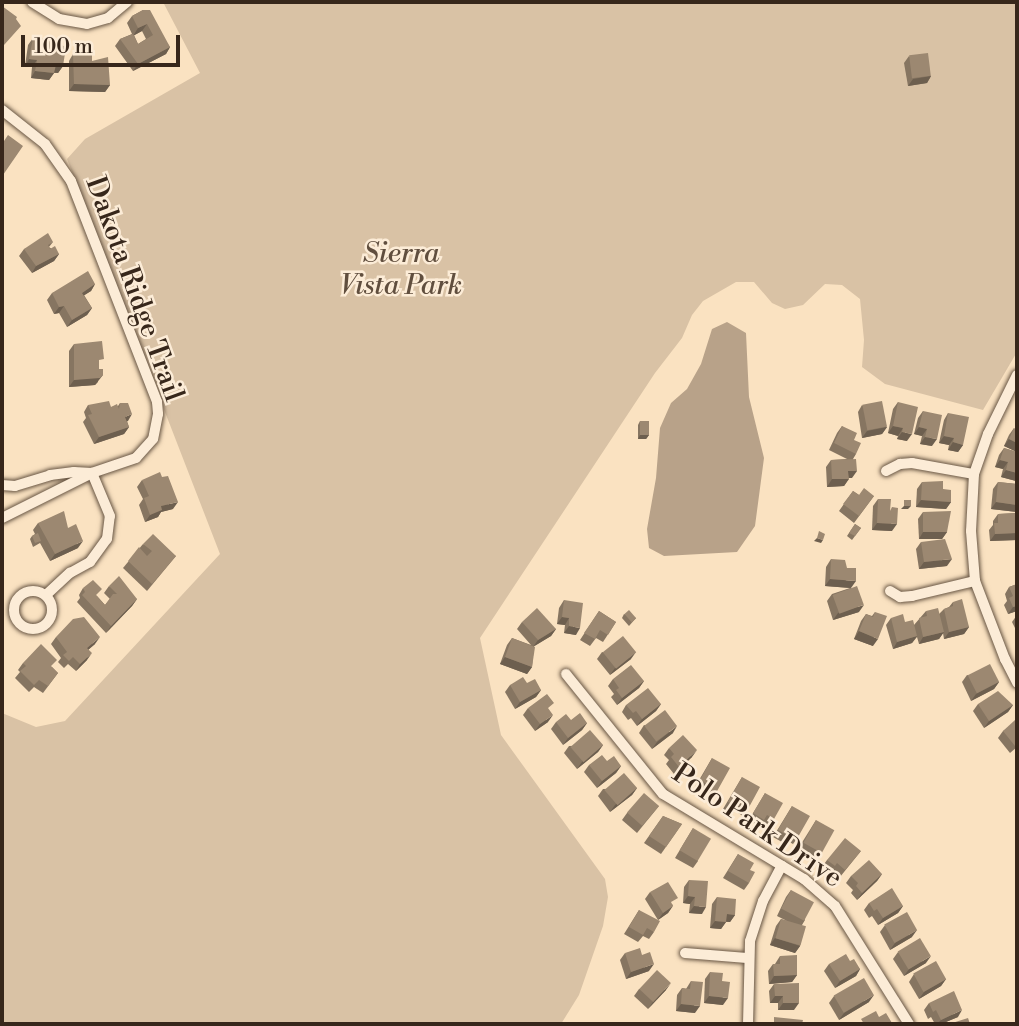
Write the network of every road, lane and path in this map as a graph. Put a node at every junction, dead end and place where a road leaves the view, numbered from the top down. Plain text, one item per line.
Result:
1 (32, 2) edge
2 (127, 2) edge
3 (2, 110) edge
4 (1017, 375) edge
5 (886, 471) dead end
6 (92, 473) junction
7 (974, 474) junction
8 (2, 485) edge
9 (2, 518) edge
10 (975, 581) junction
11 (890, 591) dead end
12 (46, 595) dead end
13 (566, 674) dead end
14 (1017, 682) edge
15 (782, 866) junction
16 (685, 953) dead end
17 (747, 958) junction
18 (748, 1024) edge
19 (909, 1024) edge

1 - 2 street
3 - 6 street, Dakota Ridge Trail
4 - 7 street
5 - 7 street
6 - 8 street, Dakota Ridge Trail
6 - 9 street, Dakota Ridge Trail
6 - 12 street
7 - 10 street
10 - 11 street
10 - 14 street
13 - 15 street, Polo Park Drive
15 - 17 street
15 - 19 street, Polo Park Drive
16 - 17 street
17 - 18 street

